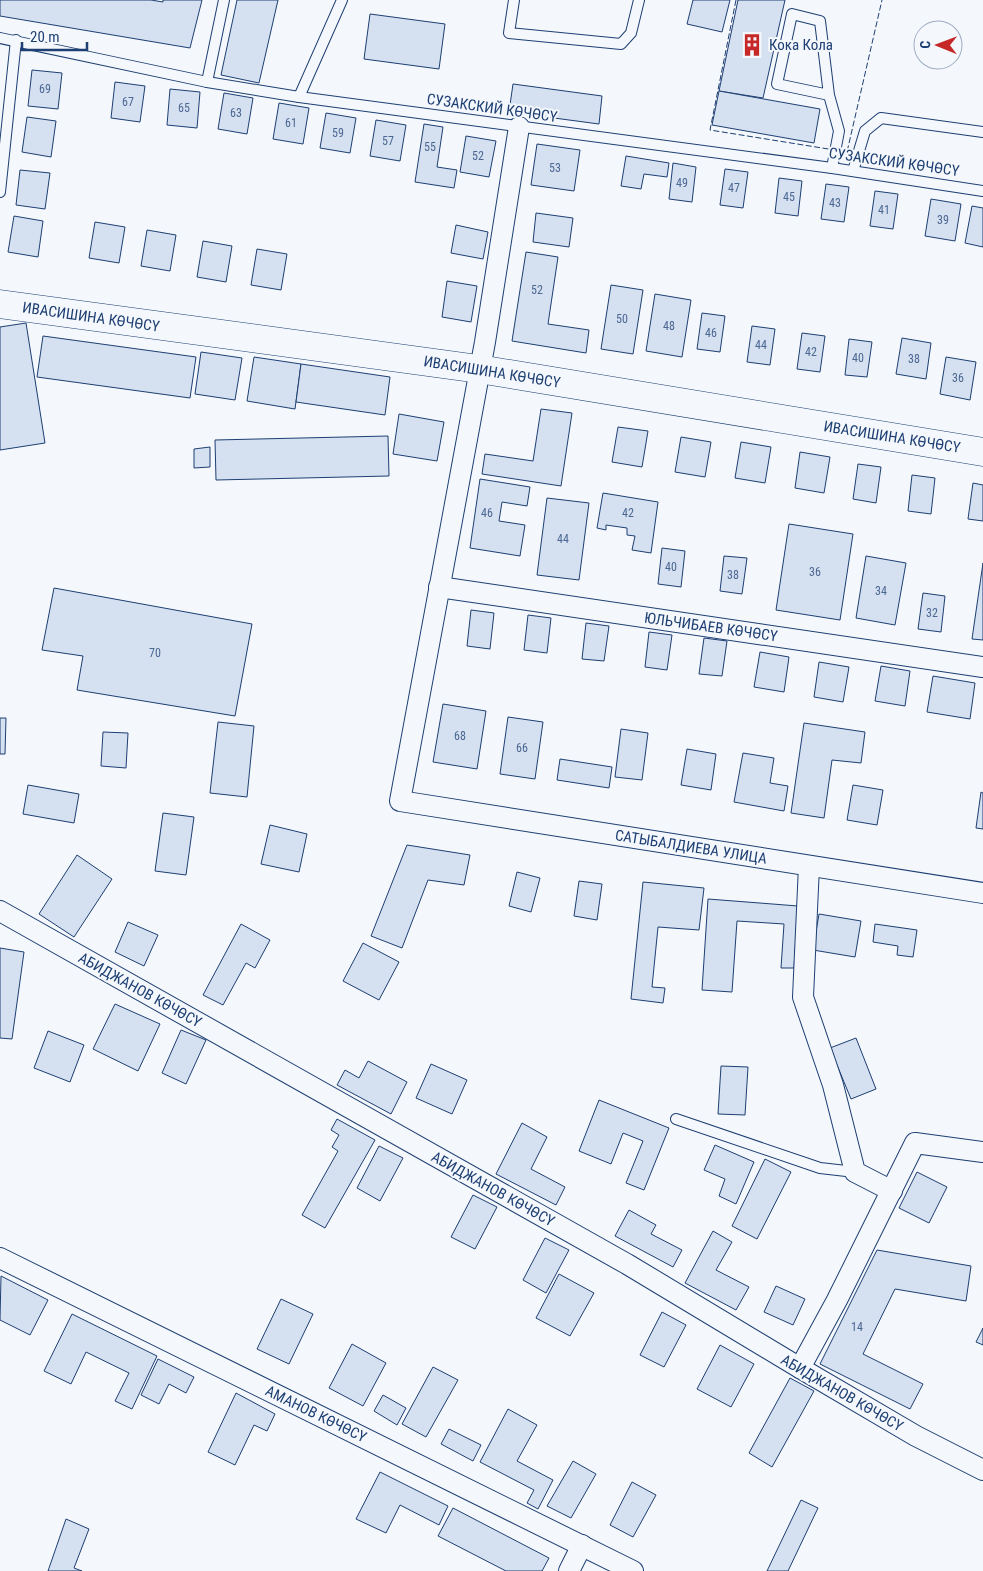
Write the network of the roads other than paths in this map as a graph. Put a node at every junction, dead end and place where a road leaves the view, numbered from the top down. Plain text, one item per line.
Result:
1 (224, 0) edge
2 (342, 0) edge
3 (514, 0) edge
4 (639, 0) edge
5 (0, 38) edge
6 (16, 40) junction
7 (206, 82) junction
8 (829, 95) junction
9 (299, 97) junction
10 (519, 127) junction
11 (983, 132) edge
12 (832, 168) junction
13 (853, 171) junction
14 (983, 191) edge
15 (0, 192) edge
16 (0, 304) edge
17 (479, 369) junction
18 (983, 452) edge
19 (440, 587) junction
20 (983, 667) edge
21 (809, 866) junction
22 (983, 893) edge
23 (0, 912) edge
24 (676, 1119) dead end
25 (983, 1152) edge
26 (855, 1172) junction
27 (892, 1191) junction
28 (0, 1258) edge
29 (800, 1368) junction
30 (983, 1470) edge
31 (582, 1545) junction
32 (569, 1571) edge
33 (633, 1571) edge

1 - 7 lane
2 - 9 lane
3 - 4 lane
5 - 6 lane, СУЗАКСКИЙ КӨЧӨСҮ
6 - 7 lane, СУЗАКСКИЙ КӨЧӨСҮ
6 - 15 lane
7 - 9 lane, СУЗАКСКИЙ КӨЧӨСҮ
8 - 8 lane
8 - 12 lane
9 - 10 lane, СУЗАКСКИЙ КӨЧӨСҮ
10 - 12 lane, СУЗАКСКИЙ КӨЧӨСҮ
10 - 17 street
11 - 13 lane
12 - 13 lane, СУЗАКСКИЙ КӨЧӨСҮ
13 - 14 lane, СУЗАКСКИЙ КӨЧӨСҮ
16 - 17 street, ИВАСИШИНА КӨЧӨСҮ
17 - 18 street, ИВАСИШИНА КӨЧӨСҮ
17 - 19 street
19 - 20 street, ЮЛЬЧИБАЕВ КӨЧӨСҮ
19 - 21 street, САТЫБАЛДИЕВА УЛИЦА
21 - 22 street, САТЫБАЛДИЕВА УЛИЦА
21 - 26 street
23 - 29 street, АБИДЖАНОВ КӨЧӨСҮ
24 - 26 lane
25 - 27 street
26 - 27 street
27 - 29 street
28 - 31 street, АМАНОВ КӨЧӨСҮ
29 - 30 street, АБИДЖАНОВ КӨЧӨСҮ
31 - 32 street
31 - 33 street, АМАНОВ КӨЧӨСҮ

